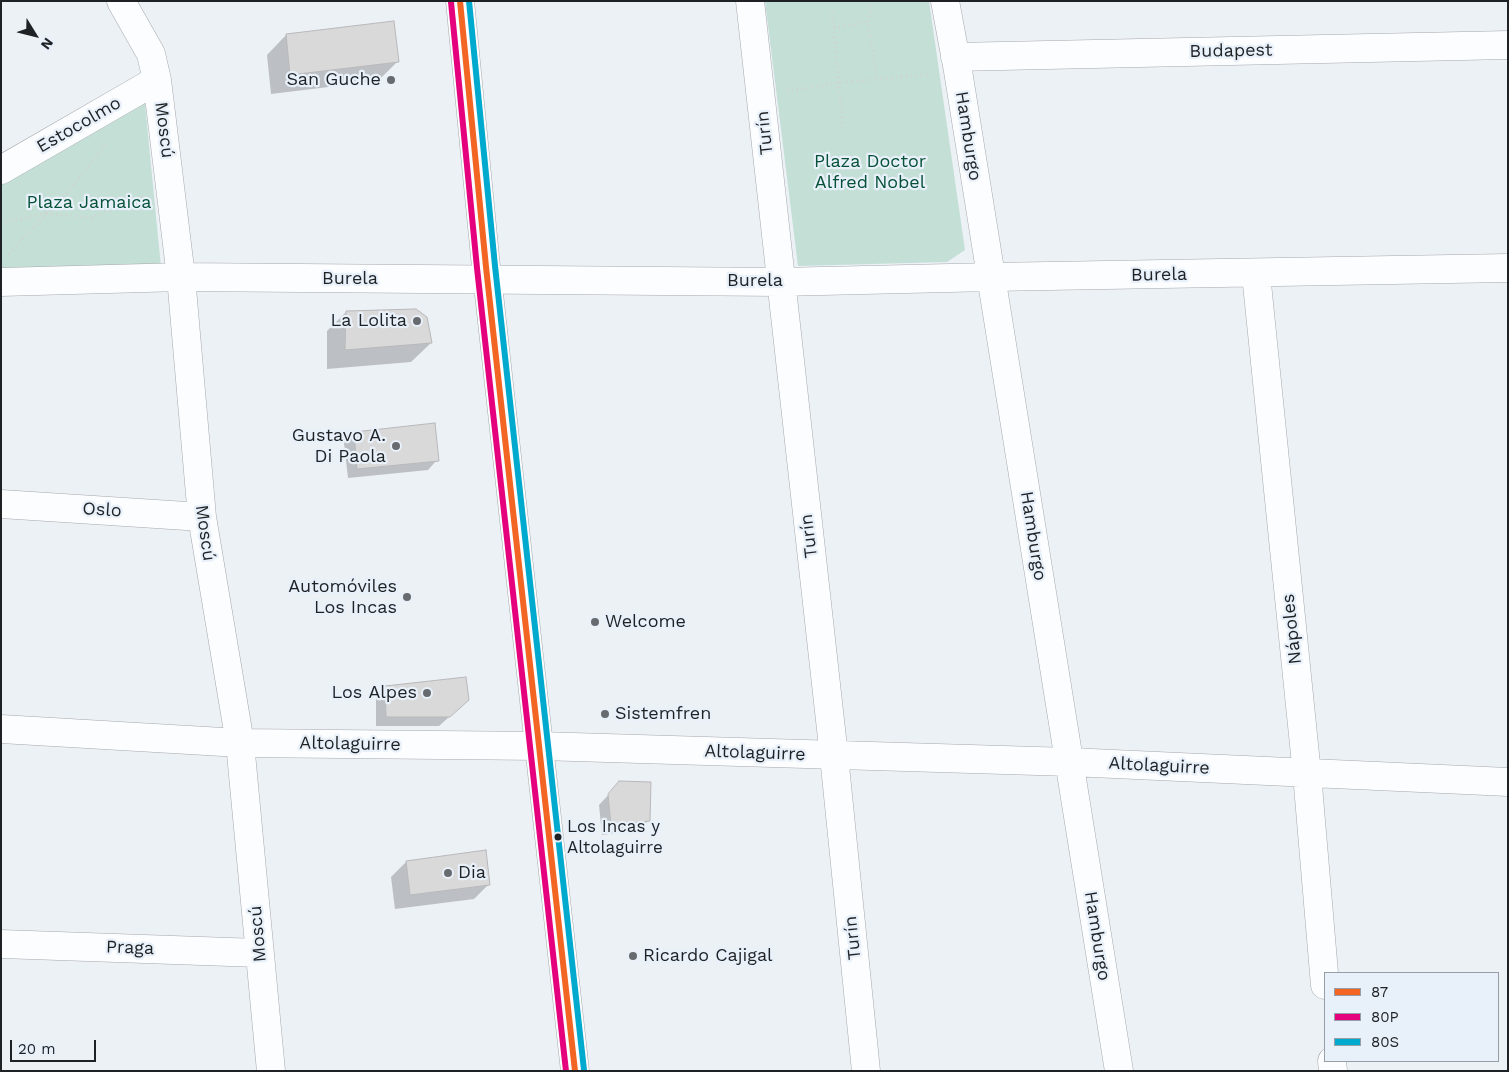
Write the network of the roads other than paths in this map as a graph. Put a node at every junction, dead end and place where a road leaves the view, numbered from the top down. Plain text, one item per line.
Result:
1 (121, 1) edge
2 (460, 1) edge
3 (750, 1) edge
4 (945, 1) edge
5 (1508, 45) edge
6 (956, 64) junction
7 (157, 80) junction
8 (1, 170) edge
9 (1508, 268) edge
10 (1256, 274) junction
11 (181, 277) junction
12 (991, 277) junction
13 (488, 280) junction
14 (1, 282) edge
15 (780, 282) junction
16 (1, 504) edge
17 (202, 517) junction
18 (1, 729) edge
19 (240, 743) junction
20 (540, 746) junction
21 (834, 756) junction
22 (1070, 762) junction
23 (1306, 774) junction
24 (1508, 782) edge
25 (1, 944) edge
26 (259, 953) junction
27 (1324, 974) edge
28 (272, 1071) edge
29 (575, 1071) edge
30 (866, 1071) edge
31 (1119, 1071) edge

1 - 7 street, Moscú
2 - 13 street
3 - 15 street, Turín
4 - 6 street, Hamburgo
5 - 6 street, Budapest
6 - 12 street, Hamburgo
7 - 8 street, Estocolmo
7 - 11 street, Moscú
9 - 10 street, Burela
10 - 12 street, Burela
10 - 23 street, Nápoles
11 - 13 street, Burela
11 - 14 street, Burela
11 - 17 street, Moscú
12 - 15 street, Burela
12 - 22 street, Hamburgo
13 - 15 street, Burela
13 - 20 street
15 - 21 street, Turín
16 - 17 street, Oslo
17 - 19 street, Moscú
18 - 19 street, Altolaguirre
19 - 20 street, Altolaguirre
19 - 26 street, Moscú
20 - 21 street, Altolaguirre
20 - 29 street
21 - 22 street, Altolaguirre
21 - 30 street, Turín
22 - 23 street, Altolaguirre
22 - 31 street, Hamburgo
23 - 24 street, Altolaguirre
23 - 27 street, Nápoles
25 - 26 street, Praga
26 - 28 street, Moscú

